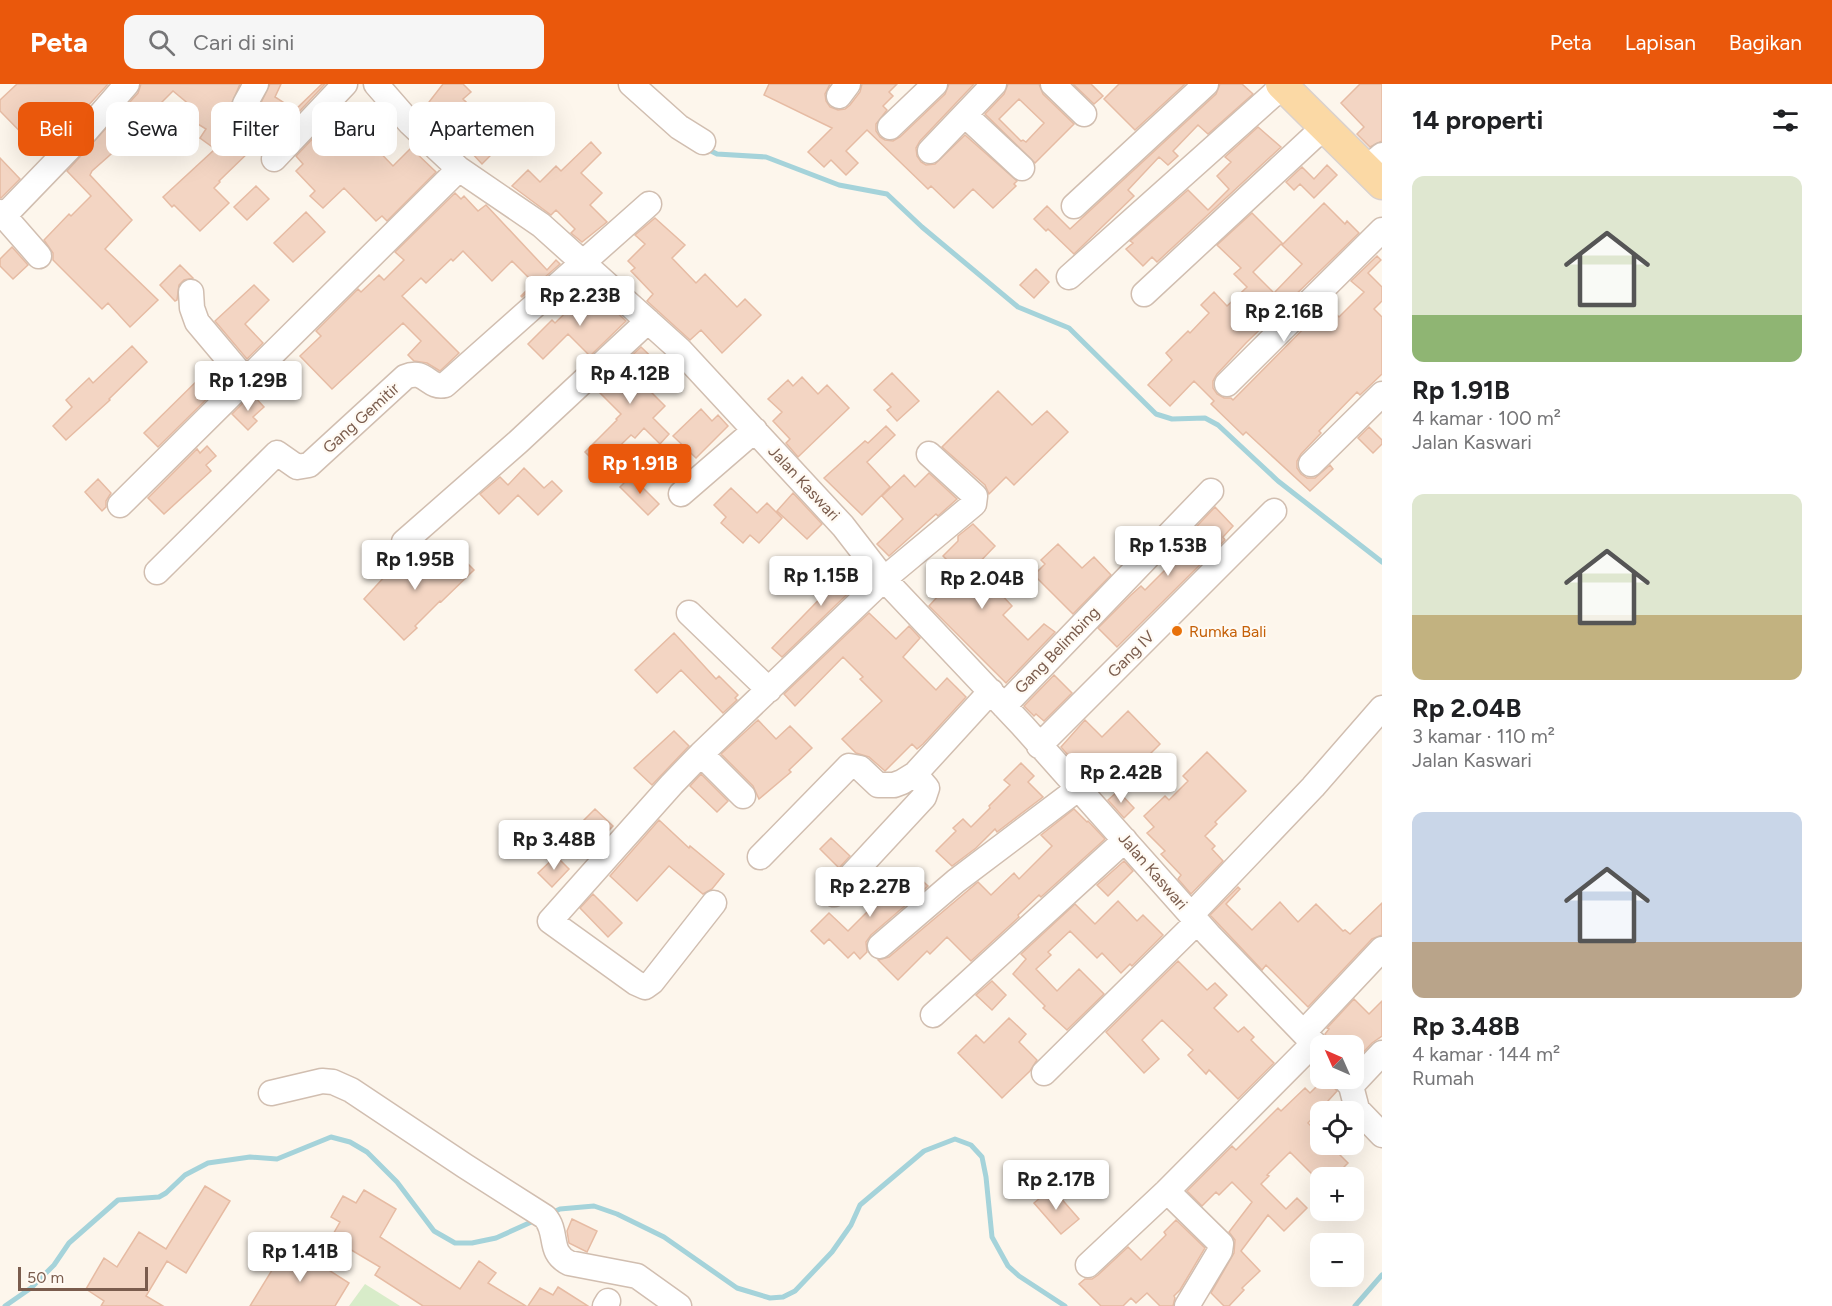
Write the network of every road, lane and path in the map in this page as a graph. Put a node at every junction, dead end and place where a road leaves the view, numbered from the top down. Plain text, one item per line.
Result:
1 (127, 84) edge
2 (345, 84) edge
3 (376, 84) edge
4 (631, 84) edge
5 (935, 84) edge
6 (994, 84) edge
7 (1053, 84) edge
8 (1206, 84) edge
9 (1283, 85) edge
10 (1084, 114) dead end
11 (965, 115) junction
12 (890, 127) dead end
13 (1324, 127) junction
14 (703, 142) dead end
15 (930, 151) dead end
16 (274, 159) dead end
17 (1022, 168) dead end
18 (459, 169) junction
19 (1377, 169) edge
20 (649, 204) dead end
21 (1074, 206) dead end
22 (2, 214) edge
23 (1382, 230) edge
24 (39, 256) dead end
25 (582, 263) junction
26 (1069, 277) dead end
27 (191, 292) dead end
28 (1144, 294) dead end
29 (648, 321) junction
30 (245, 379) junction
31 (1227, 384) dead end
32 (1382, 394) edge
33 (755, 430) junction
34 (929, 454) dead end
35 (1311, 464) dead end
36 (1211, 491) dead end
37 (681, 494) dead end
38 (120, 505) dead end
39 (1274, 511) dead end
40 (404, 542) dead end
41 (157, 572) dead end
42 (884, 579) junction
43 (689, 613) dead end
44 (769, 690) junction
45 (997, 698) junction
46 (1382, 708) edge
47 (1039, 746) junction
48 (700, 754) junction
49 (915, 774) junction
50 (1078, 788) junction
51 (743, 796) dead end
52 (1125, 840) junction
53 (760, 857) dead end
54 (834, 894) dead end
55 (714, 903) dead end
56 (1194, 919) junction
57 (880, 946) dead end
58 (1382, 949) edge
59 (933, 1015) dead end
60 (1318, 1035) edge
61 (1310, 1039) edge
62 (1310, 1045) edge
63 (1382, 1053) edge
64 (1364, 1068) edge
65 (1044, 1073) dead end
66 (1350, 1089) edge
67 (271, 1093) dead end
68 (1382, 1135) edge
69 (1167, 1191) junction
70 (1088, 1265) dead end
71 (679, 1306) edge
72 (1187, 1306) edge

1 - 22 street
2 - 16 street
3 - 18 street, Jalan Kaswari
4 - 14 street
5 - 12 street
6 - 11 street
7 - 10 street
8 - 21 street
9 - 13 main road
9 - 26 street
11 - 15 street
11 - 17 street
13 - 19 main road
13 - 28 street
18 - 25 street, Jalan Kaswari
18 - 30 street
20 - 25 street
22 - 24 street
23 - 31 street
25 - 29 street, Jalan Kaswari
25 - 41 street, Gang Gemitir
27 - 30 street
29 - 33 street, Jalan Kaswari
29 - 40 street
30 - 38 street
32 - 35 street
33 - 37 street
33 - 42 street, Jalan Kaswari
34 - 42 street
36 - 45 street, Gang Belimbing
39 - 47 street, Gang IV
42 - 44 street
42 - 45 street, Jalan Kaswari
43 - 44 street
44 - 48 street
45 - 47 street, Jalan Kaswari
45 - 49 street, Gang Belimbing
46 - 56 street
47 - 50 street, Jalan Kaswari
48 - 51 street
48 - 55 street
49 - 53 street
49 - 54 street
50 - 52 street, Jalan Kaswari
50 - 57 street
52 - 56 street, Jalan Kaswari
52 - 59 street
56 - 61 street, Jalan Kaswari
56 - 65 street
58 - 60 street
62 - 69 street
63 - 64 street
66 - 68 street
67 - 71 street
69 - 70 street
69 - 72 street

